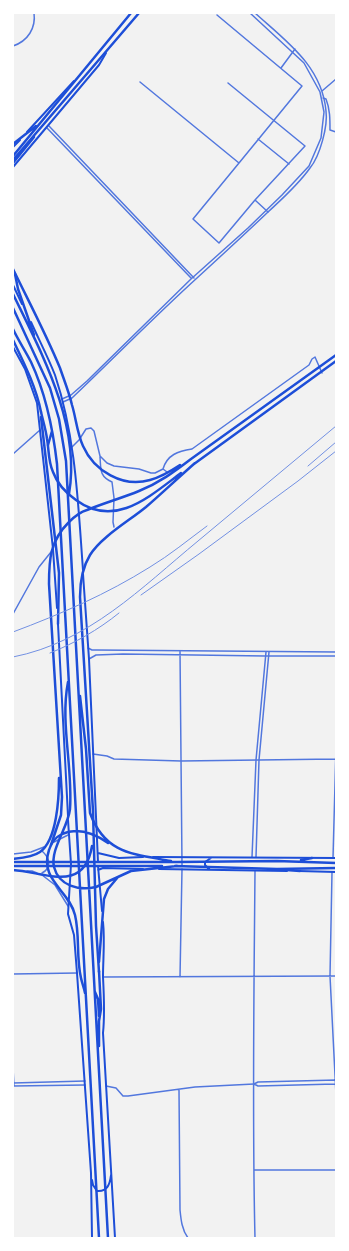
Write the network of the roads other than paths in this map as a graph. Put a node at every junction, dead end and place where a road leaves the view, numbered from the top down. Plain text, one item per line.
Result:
1 (34, 13) edge
2 (131, 13) edge
3 (139, 13) edge
4 (250, 13) edge
5 (255, 13) edge
6 (217, 15) dead end
7 (13, 46) edge
8 (295, 49) junction
9 (107, 50) junction
10 (293, 52) junction
11 (281, 68) junction
12 (82, 72) junction
13 (336, 79) edge
14 (140, 82) dead end
15 (228, 83) dead end
16 (321, 91) junction
17 (324, 98) junction
18 (62, 99) junction
19 (321, 99) junction
20 (274, 121) junction
21 (41, 124) junction
22 (48, 127) junction
23 (336, 132) edge
24 (258, 139) junction
25 (13, 144) edge
26 (13, 147) edge
27 (13, 156) edge
28 (13, 160) edge
29 (13, 163) edge
30 (239, 163) junction
31 (290, 164) junction
32 (13, 167) edge
33 (255, 200) junction
34 (266, 210) junction
35 (268, 212) junction
36 (13, 264) edge
37 (13, 269) edge
38 (193, 278) junction
39 (13, 285) edge
40 (13, 294) edge
41 (13, 308) edge
42 (14, 330) edge
43 (13, 340) edge
44 (38, 346) junction
45 (13, 347) edge
46 (336, 355) edge
47 (336, 361) edge
48 (322, 373) dead end
49 (63, 401) junction
50 (37, 403) junction
51 (41, 412) junction
52 (40, 430) junction
53 (52, 430) junction
54 (71, 447) junction
55 (46, 451) junction
56 (13, 454) edge
57 (100, 456) junction
58 (191, 459) junction
59 (194, 463) junction
60 (163, 469) junction
61 (176, 479) dead end
62 (47, 493) junction
63 (68, 500) junction
64 (114, 527) dead end
65 (53, 549) junction
66 (13, 614) edge
67 (58, 624) junction
68 (88, 648) junction
69 (180, 651) junction
70 (266, 652) junction
71 (269, 652) junction
72 (336, 652) edge
73 (180, 654) junction
74 (265, 656) junction
75 (269, 656) junction
76 (336, 656) edge
77 (89, 659) junction
78 (69, 677) junction
79 (77, 677) junction
80 (336, 747) edge
81 (93, 754) junction
82 (335, 759) edge
83 (256, 760) junction
84 (259, 760) junction
85 (182, 761) junction
86 (60, 764) junction
87 (68, 834) junction
88 (94, 839) junction
89 (51, 845) junction
90 (116, 848) junction
91 (40, 849) junction
92 (98, 853) junction
93 (13, 854) edge
94 (182, 857) junction
95 (252, 857) junction
96 (256, 857) junction
97 (214, 858) junction
98 (312, 858) junction
99 (334, 858) edge
100 (13, 859) edge
101 (298, 861) junction
102 (13, 862) edge
103 (178, 862) junction
104 (336, 863) edge
105 (37, 864) junction
106 (13, 866) edge
107 (176, 866) junction
108 (277, 868) junction
109 (336, 868) edge
110 (182, 869) junction
111 (13, 870) edge
112 (98, 870) junction
113 (213, 871) junction
114 (255, 871) junction
115 (300, 871) junction
116 (332, 872) junction
117 (336, 872) edge
118 (40, 874) junction
119 (120, 876) junction
120 (68, 906) junction
121 (99, 972) junction
122 (77, 973) junction
123 (13, 974) edge
124 (330, 976) junction
125 (336, 976) edge
126 (103, 977) junction
127 (180, 977) junction
128 (253, 977) junction
129 (94, 988) junction
130 (86, 997) junction
131 (99, 1021) junction
132 (98, 1057) junction
133 (13, 1068) edge
134 (336, 1080) edge
135 (84, 1081) junction
136 (13, 1083) edge
137 (254, 1084) junction
138 (336, 1084) edge
139 (85, 1085) junction
140 (14, 1086) edge
141 (106, 1086) junction
142 (179, 1089) junction
143 (336, 1095) edge
144 (112, 1165) junction
145 (254, 1170) junction
146 (336, 1170) edge
147 (90, 1173) junction
148 (93, 1238) edge
149 (99, 1238) edge
150 (108, 1238) edge
151 (115, 1238) edge
152 (188, 1238) edge
153 (255, 1238) edge

1 - 7 street
2 - 12 highway
3 - 9 highway
4 - 10 street
5 - 8 street
6 - 11 street
8 - 10 street
8 - 16 street
9 - 18 highway
9 - 22 main road
10 - 11 street
10 - 16 street
11 - 20 street
12 - 18 highway
12 - 26 main road
13 - 16 street
14 - 30 street
15 - 20 street
16 - 17 street
16 - 19 street
17 - 19 street
17 - 23 street
17 - 35 street
18 - 21 highway
19 - 34 street
20 - 24 street
20 - 31 street
21 - 25 highway
21 - 27 highway
21 - 28 highway
21 - 29 highway
22 - 32 main road
22 - 38 street
24 - 30 street
24 - 31 street
30 - 33 street
31 - 33 street
33 - 34 street
34 - 35 street
34 - 38 street
35 - 38 street
36 - 44 highway
37 - 58 highway
38 - 49 street
38 - 49 street
39 - 49 main road
40 - 44 highway
41 - 63 highway
42 - 53 highway
43 - 51 highway
44 - 54 highway
45 - 50 main road
46 - 58 highway
47 - 59 highway
48 - 60 street
49 - 54 main road
50 - 52 main road
50 - 55 street
51 - 59 highway
51 - 67 highway
52 - 56 street
52 - 62 main road
53 - 55 highway
53 - 78 highway
54 - 57 street
54 - 63 highway
54 - 68 main road
55 - 62 street
57 - 60 street
57 - 64 street
58 - 86 highway
59 - 88 highway
60 - 61 street
62 - 65 main road
63 - 79 highway
65 - 66 street
65 - 67 main road
67 - 87 main road
68 - 69 street
68 - 77 main road
69 - 70 street
69 - 73 street
70 - 71 street
70 - 74 street
71 - 72 street
71 - 75 street
73 - 74 street
73 - 77 street
73 - 85 street
74 - 75 street
74 - 83 street
75 - 76 street
75 - 84 street
77 - 81 main road
78 - 119 highway
78 - 130 highway
79 - 90 highway
79 - 129 highway
80 - 82 street
81 - 85 street
81 - 92 main road
82 - 84 street
82 - 99 street
83 - 84 street
83 - 85 street
83 - 95 street
84 - 96 street
85 - 94 street
86 - 89 highway
86 - 100 highway
87 - 91 street
87 - 120 main road
88 - 111 highway
88 - 121 highway
89 - 90 highway
89 - 130 highway
90 - 103 highway
91 - 93 street
91 - 118 street
92 - 94 main road
92 - 112 main road
94 - 97 main road
94 - 110 street
95 - 96 main road
95 - 97 main road
96 - 98 main road
97 - 113 main road
98 - 99 main road
98 - 101 highway
101 - 103 highway
101 - 104 highway
102 - 105 highway
103 - 105 highway
105 - 106 highway
105 - 107 highway
107 - 108 highway
107 - 119 highway
108 - 109 highway
108 - 115 highway
110 - 112 main road
110 - 113 main road
110 - 127 street
111 - 118 street
112 - 126 main road
113 - 114 main road
114 - 115 main road
114 - 128 street
115 - 116 main road
116 - 117 main road
116 - 124 street
118 - 120 street
119 - 121 highway
120 - 122 main road
121 - 131 highway
122 - 123 street
122 - 135 main road
124 - 125 street
124 - 128 street
124 - 134 street
126 - 127 street
126 - 141 main road
127 - 128 street
128 - 137 street
129 - 131 highway
129 - 132 highway
130 - 149 highway
131 - 132 highway
132 - 150 highway
133 - 136 street
134 - 137 street
134 - 138 street
135 - 136 street
135 - 139 main road
136 - 140 street
137 - 138 street
137 - 142 street
137 - 145 street
138 - 143 street
139 - 140 street
139 - 147 main road
141 - 142 street
141 - 144 main road
142 - 152 street
144 - 147 main road
144 - 151 main road
145 - 146 street
145 - 153 street
147 - 148 main road

